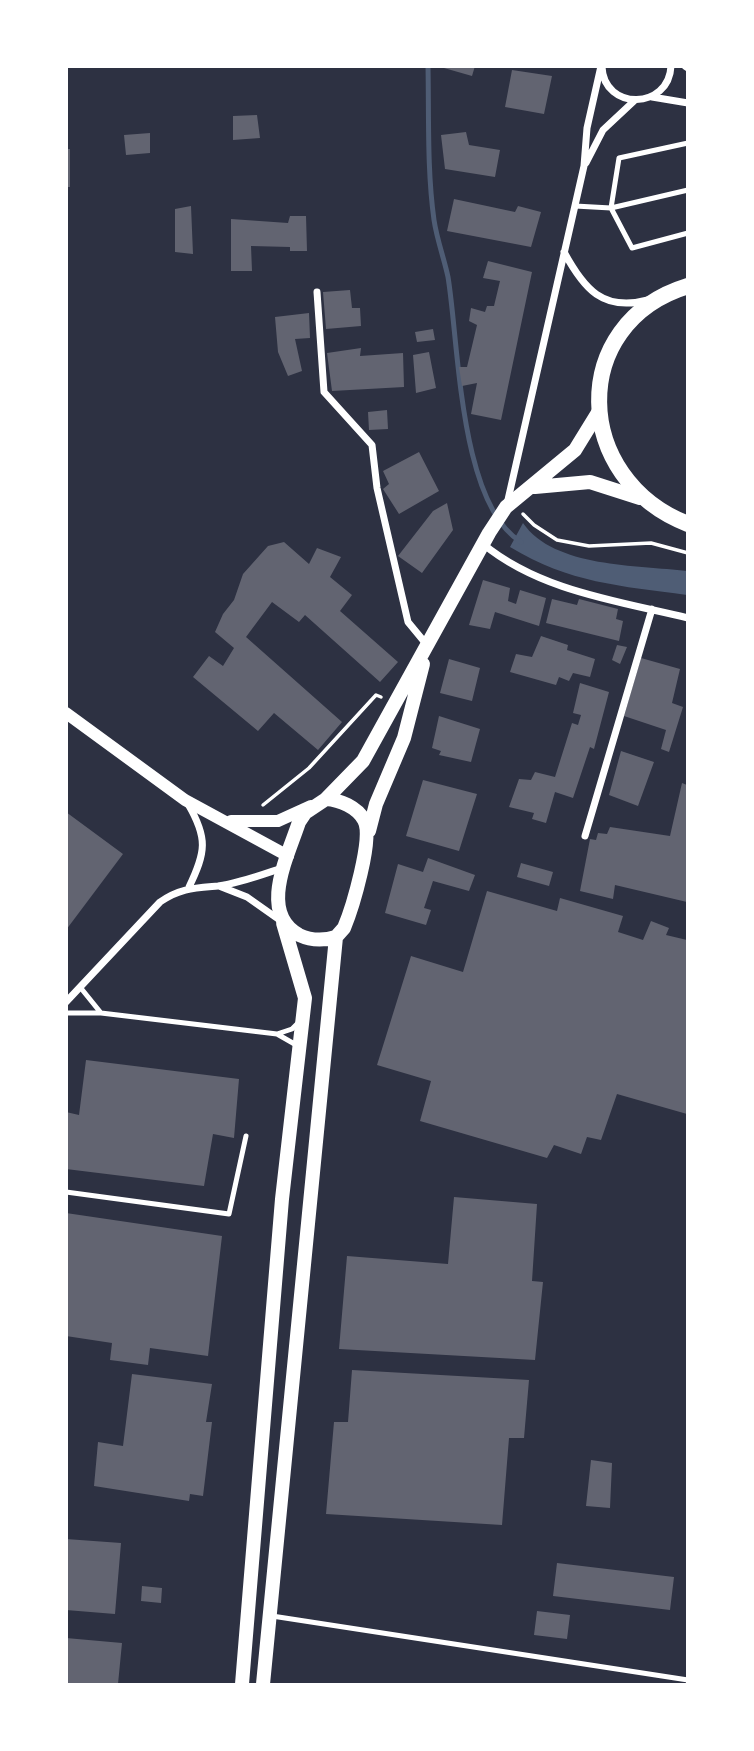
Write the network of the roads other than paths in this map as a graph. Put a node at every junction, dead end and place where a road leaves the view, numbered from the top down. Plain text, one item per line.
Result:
1 (601, 66) edge
2 (671, 66) edge
3 (652, 97) junction
4 (634, 101) junction
5 (688, 103) edge
6 (688, 143) edge
7 (584, 166) junction
8 (688, 190) edge
9 (575, 206) junction
10 (611, 208) junction
11 (688, 233) edge
12 (564, 252) junction
13 (688, 286) edge
14 (317, 292) dead end
15 (662, 296) junction
16 (599, 411) junction
17 (530, 488) junction
18 (640, 498) junction
19 (506, 507) junction
20 (688, 524) edge
21 (486, 538) junction
22 (652, 609) junction
23 (688, 618) edge
24 (428, 646) junction
25 (66, 713) edge
26 (185, 800) junction
27 (322, 801) junction
28 (220, 820) junction
29 (585, 836) dead end
30 (368, 837) junction
31 (287, 861) junction
32 (218, 886) junction
33 (189, 887) junction
34 (282, 923) junction
35 (336, 937) junction
36 (80, 987) junction
37 (66, 1002) edge
38 (66, 1013) edge
39 (101, 1013) junction
40 (304, 1017) junction
41 (277, 1034) junction
42 (302, 1048) junction
43 (246, 1136) dead end
44 (66, 1192) edge
45 (268, 1616) junction
46 (688, 1680) edge
47 (242, 1685) edge
48 (263, 1685) edge

1 - 4 street
1 - 7 street
2 - 3 street
3 - 4 street
3 - 5 street
4 - 7 street
6 - 10 lane
7 - 9 street
8 - 10 lane
9 - 10 lane
9 - 12 street
10 - 11 lane
12 - 15 street
12 - 19 street
13 - 15 main road
14 - 24 street
15 - 16 main road
16 - 17 main road
16 - 18 main road
17 - 18 main road
17 - 19 main road
18 - 20 main road
19 - 21 main road
21 - 22 street
21 - 24 main road
22 - 23 street
22 - 29 street
24 - 27 main road
24 - 30 main road
25 - 26 street
26 - 28 street
26 - 33 street
27 - 28 street
27 - 30 main road
27 - 31 main road
28 - 31 street
30 - 35 main road
31 - 32 street
31 - 34 main road
32 - 33 street
32 - 34 street
33 - 36 street
34 - 35 main road
34 - 40 main road
35 - 45 main road
36 - 37 street
36 - 39 lane
38 - 39 lane
39 - 41 lane
40 - 41 lane
40 - 42 main road
41 - 42 lane
42 - 47 main road
43 - 44 lane
45 - 46 lane
45 - 48 main road

